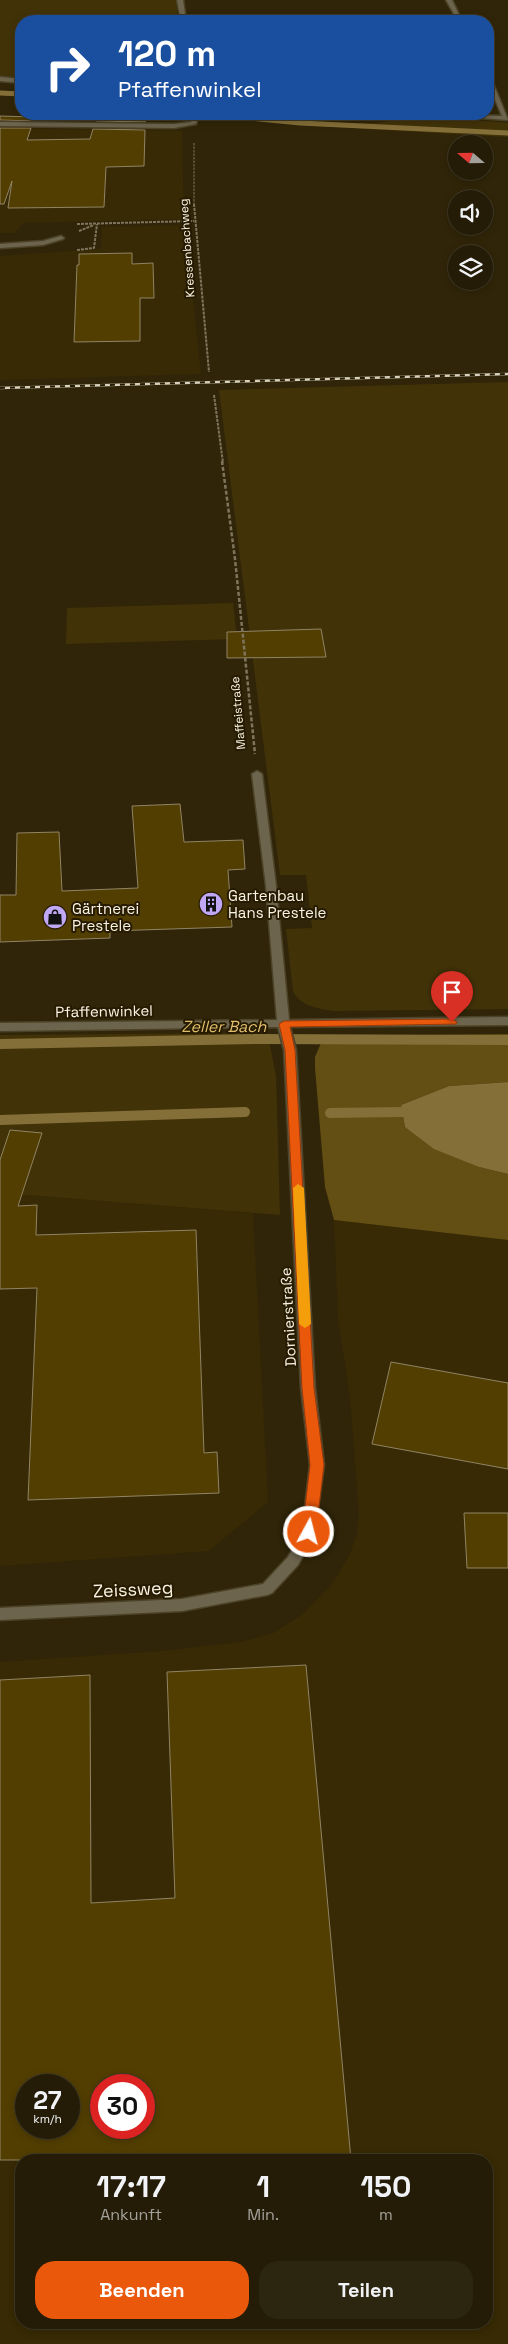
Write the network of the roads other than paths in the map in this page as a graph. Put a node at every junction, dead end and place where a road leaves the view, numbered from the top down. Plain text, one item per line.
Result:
1 (180, 0) edge
2 (449, 0) edge
3 (183, 15) edge
4 (457, 15) edge
5 (0, 79) edge
6 (15, 80) edge
7 (494, 91) edge
8 (494, 117) edge
9 (507, 118) edge
10 (195, 120) edge
11 (0, 124) edge
12 (60, 238) dead end
13 (0, 246) edge
14 (257, 774) road end
15 (508, 1021) edge
16 (0, 1027) edge
17 (284, 1027) junction
18 (267, 1589) joint
19 (0, 1614) edge

1 - 3 street
2 - 4 street
5 - 6 street
7 - 9 street
8 - 9 street
10 - 11 street
12 - 13 street
14 - 17 street
15 - 17 street, Pfaffenwinkel
16 - 17 street, Pfaffenwinkel
17 - 18 street, Dornierstraße
18 - 19 street, Zeissweg

